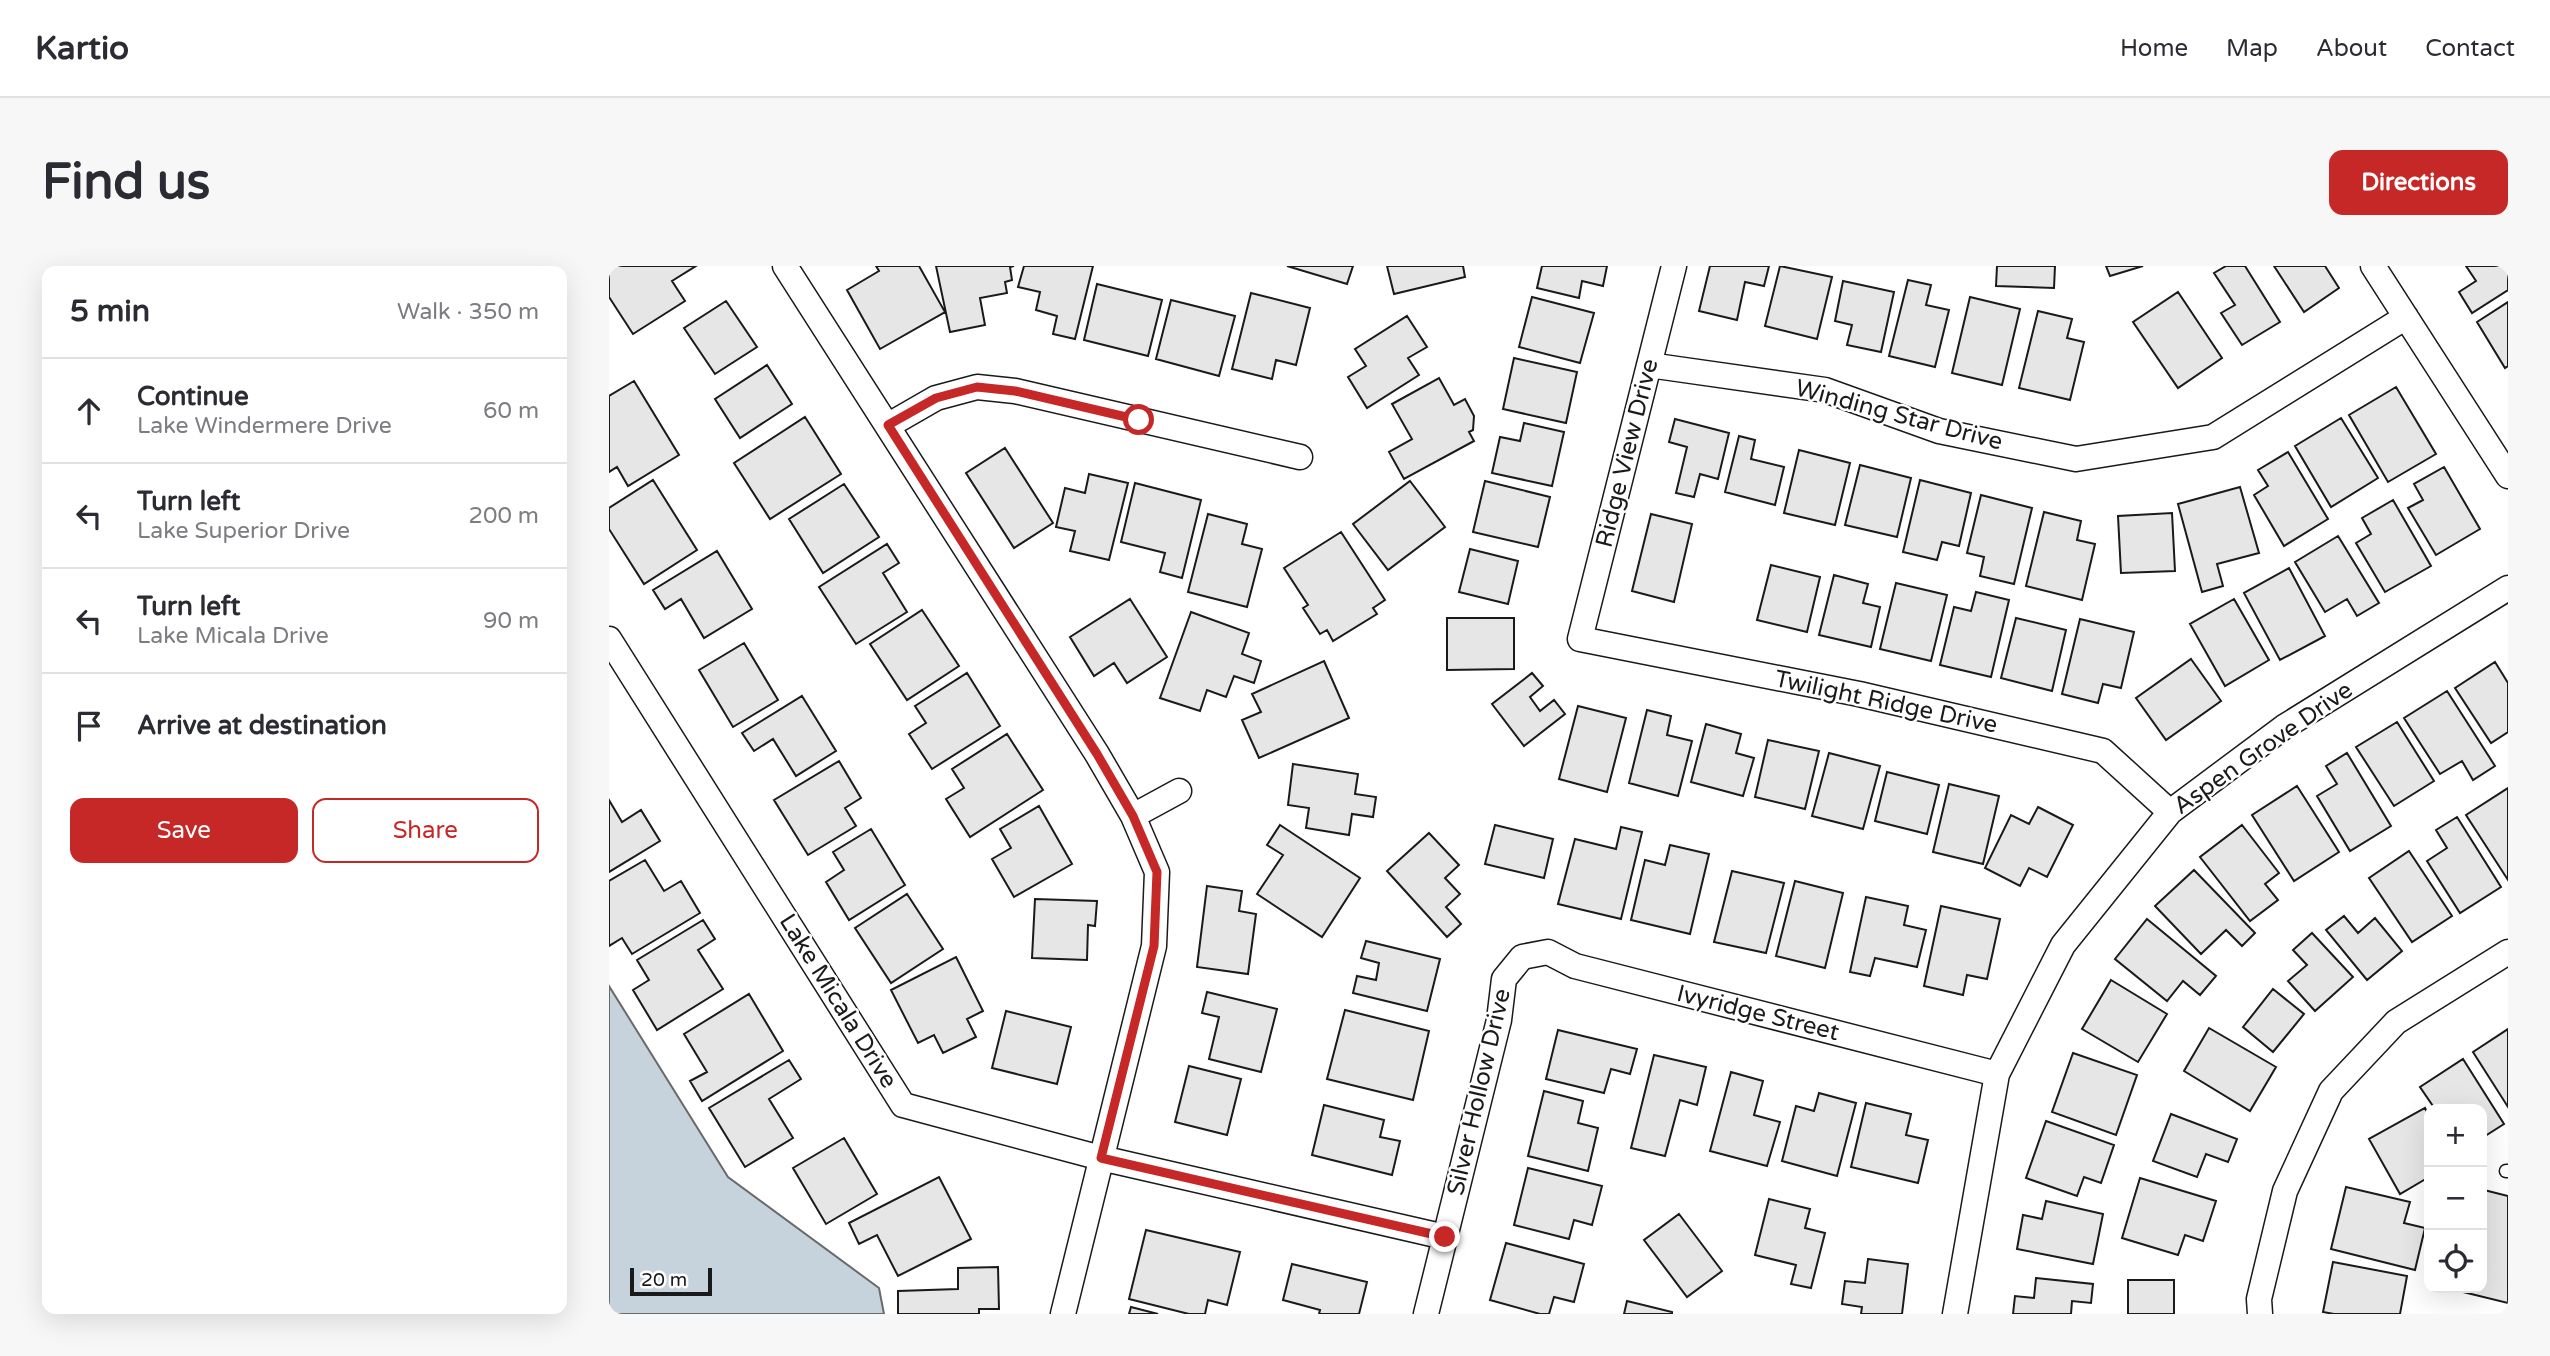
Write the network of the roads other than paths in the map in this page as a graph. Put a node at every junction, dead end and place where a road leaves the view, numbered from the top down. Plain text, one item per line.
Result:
1 (785, 266) edge
2 (1674, 266) edge
3 (2373, 266) edge
4 (2406, 317) junction
5 (1649, 365) junction
6 (888, 425) junction
7 (1300, 457) dead end
8 (2508, 476) edge
9 (2508, 588) edge
10 (609, 639) edge
11 (1580, 639) joint
12 (1179, 791) dead end
13 (2170, 812) junction
14 (1133, 816) junction
15 (2508, 952) edge
16 (1522, 957) joint
17 (1997, 1074) junction
18 (1101, 1158) junction
19 (1445, 1237) junction
20 (1063, 1314) edge
21 (1426, 1314) edge
22 (1955, 1314) edge
23 (2260, 1314) edge

1 - 6 street
2 - 5 street, Ridge View Drive
3 - 4 street
4 - 5 street, Winding Star Drive
4 - 8 street
5 - 11 street, Ridge View Drive
6 - 7 street
6 - 14 street
9 - 13 street, Aspen Grove Drive
10 - 18 street, Lake Micala Drive
11 - 13 street, Twilight Ridge Drive
12 - 14 street
13 - 17 street, Aspen Grove Drive
14 - 18 street
15 - 23 street
16 - 17 street, Ivyridge Street
16 - 19 street, Silver Hollow Drive
17 - 22 street, Aspen Grove Drive
18 - 19 street, Lake Micala Drive
18 - 20 street
19 - 21 street, Silver Hollow Drive

